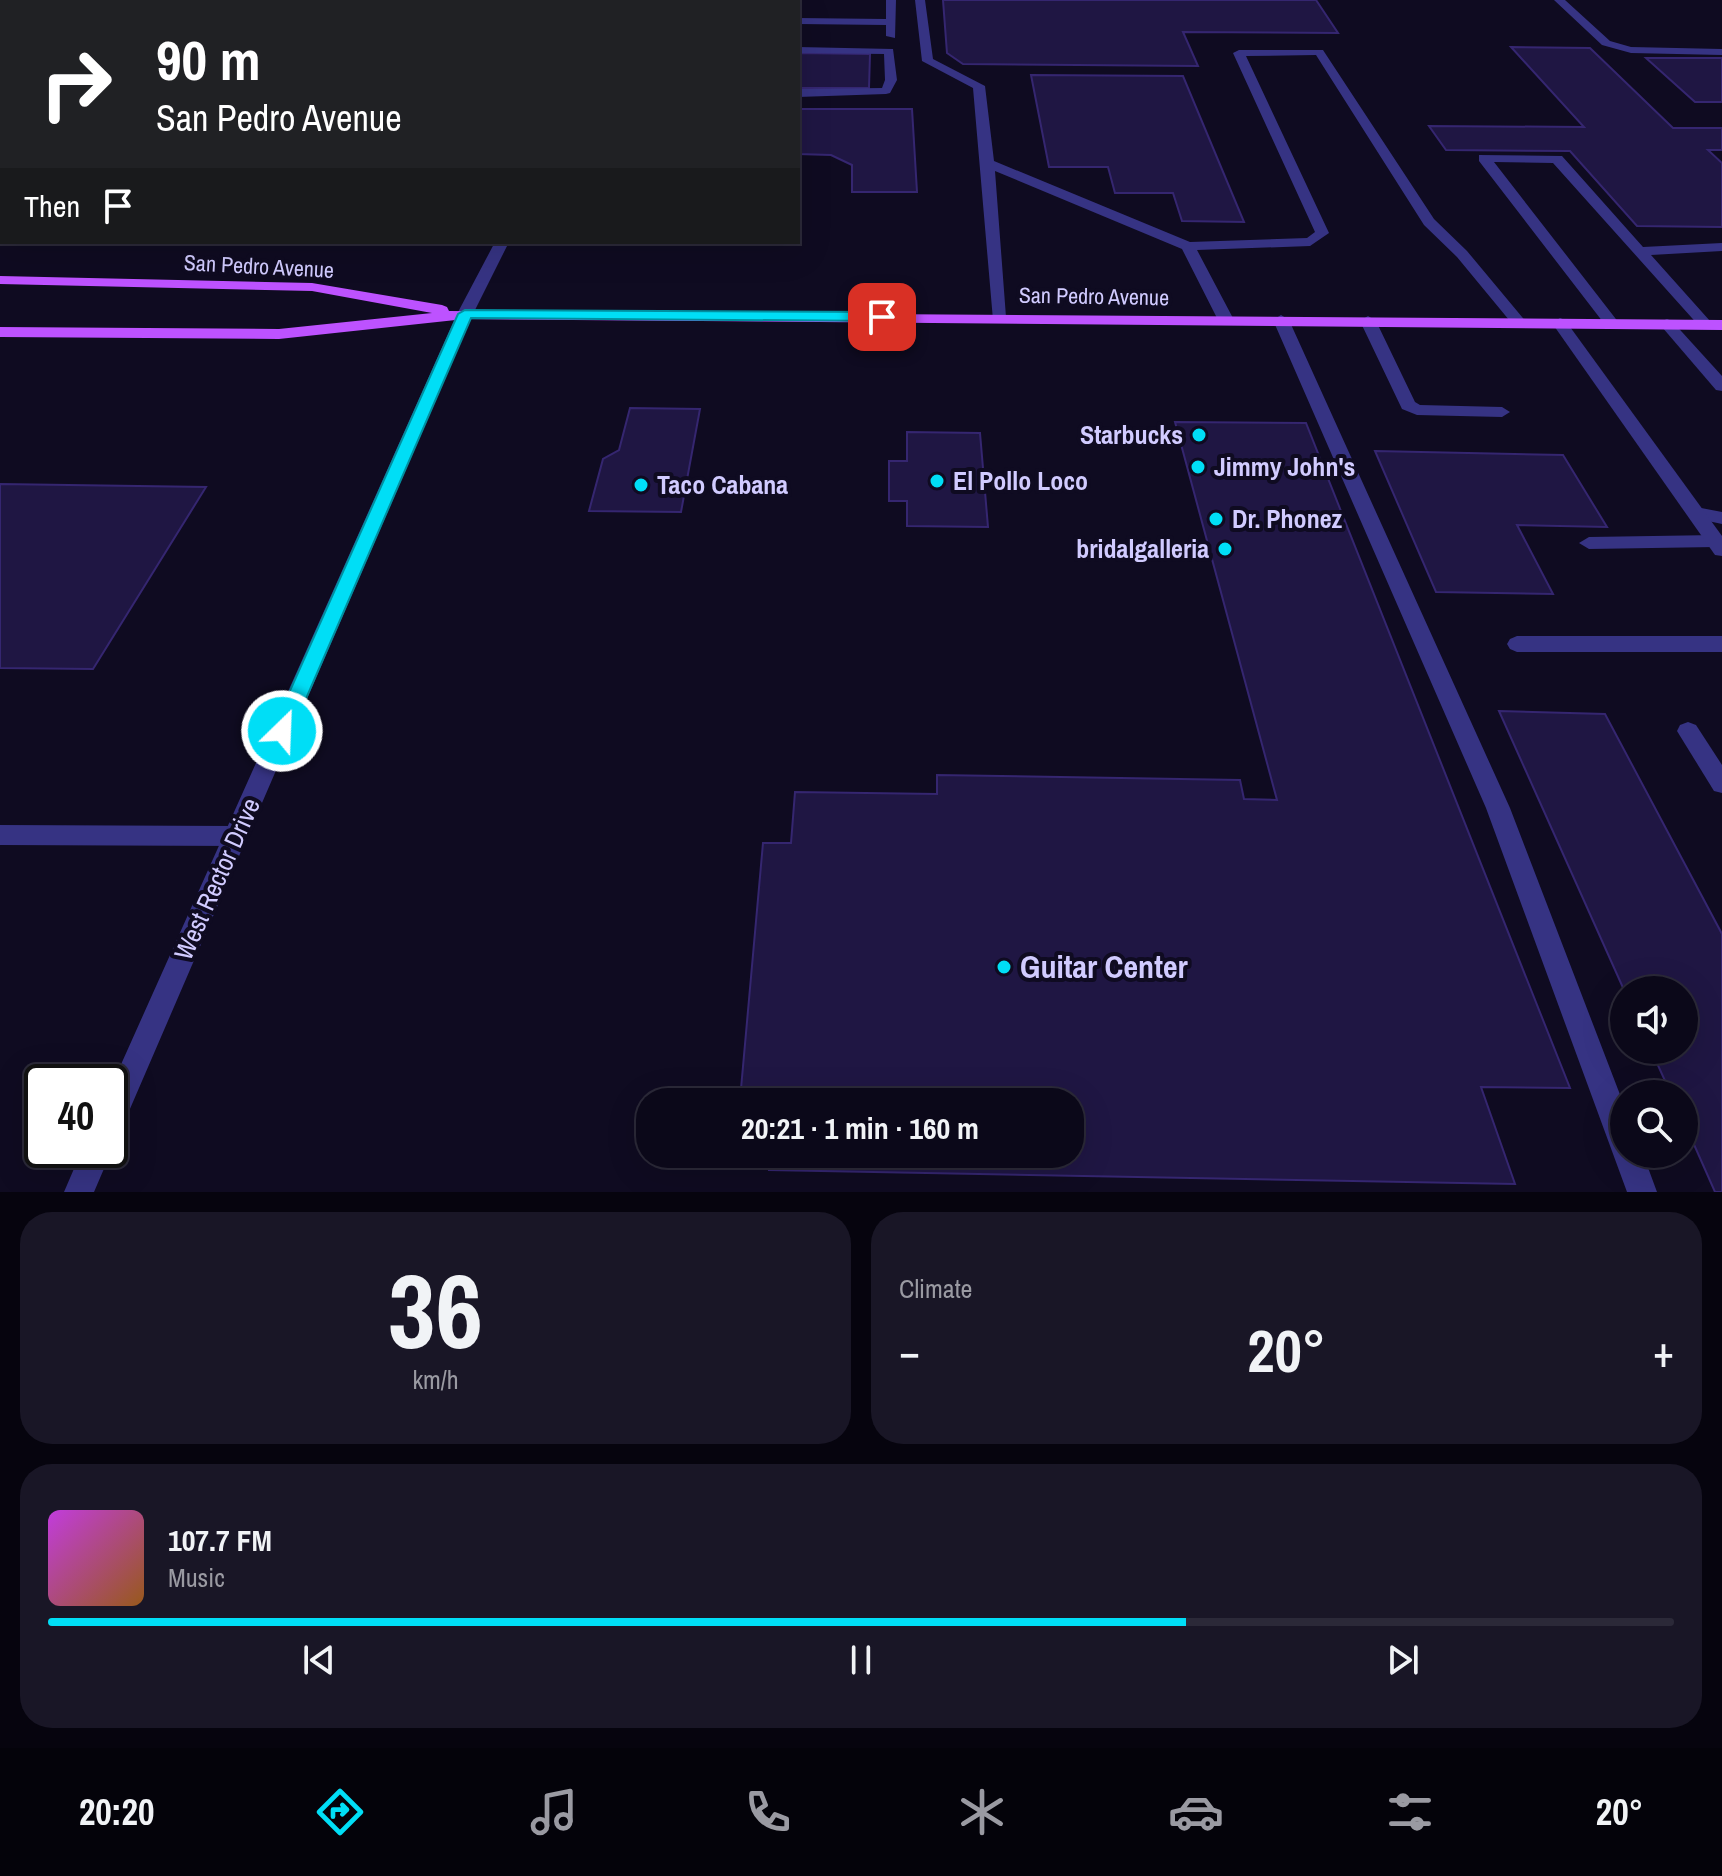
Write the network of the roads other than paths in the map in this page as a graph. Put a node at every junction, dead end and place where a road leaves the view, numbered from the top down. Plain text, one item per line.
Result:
1 (891, 0) edge
2 (920, 0) edge
3 (1559, 0) edge
4 (800, 21) edge
5 (891, 22) junction
6 (800, 50) edge
7 (889, 51) junction
8 (1722, 52) edge
9 (800, 93) edge
10 (988, 163) junction
11 (501, 244) edge
12 (1188, 246) junction
13 (1722, 247) edge
14 (1640, 251) junction
15 (0, 280) edge
16 (465, 314) junction
17 (998, 317) junction
18 (1226, 320) junction
19 (1281, 320) junction
20 (1368, 321) junction
21 (1519, 323) junction
22 (1560, 323) junction
23 (1611, 323) junction
24 (1667, 324) junction
25 (1705, 324) junction
26 (1722, 325) edge
27 (0, 332) edge
28 (1722, 386) edge
29 (1502, 412) dead end
30 (1696, 513) junction
31 (1722, 518) edge
32 (1589, 543) dead end
33 (1719, 546) edge
34 (1517, 644) dead end
35 (1722, 644) edge
36 (1688, 731) dead end
37 (1722, 784) edge
38 (0, 835) edge
39 (236, 836) junction
40 (128, 1081) edge
41 (1610, 1106) edge
42 (89, 1168) edge
43 (1633, 1168) edge
44 (79, 1192) edge
45 (1642, 1192) edge

1 - 5 street
2 - 10 street
3 - 8 street
4 - 5 street
5 - 7 street
6 - 7 street
7 - 9 street
10 - 12 street
10 - 17 street
11 - 16 street, West Rector Drive
12 - 18 street
12 - 21 street
13 - 14 street
14 - 23 street
14 - 25 street
15 - 16 main road, San Pedro Avenue
16 - 17 main road, San Pedro Avenue
16 - 27 main road, San Pedro Avenue
16 - 39 street, West Rector Drive
17 - 18 main road, San Pedro Avenue
18 - 19 main road, San Pedro Avenue
19 - 20 main road, San Pedro Avenue
19 - 41 street
20 - 21 main road, San Pedro Avenue
20 - 29 street
21 - 22 main road, San Pedro Avenue
22 - 23 main road, San Pedro Avenue
22 - 30 street
23 - 24 main road, San Pedro Avenue
24 - 25 main road, San Pedro Avenue
24 - 28 street
25 - 26 main road, San Pedro Avenue
30 - 31 street
30 - 33 street
32 - 33 street
34 - 35 street
36 - 37 street
38 - 39 street
39 - 40 street, West Rector Drive
42 - 44 street
43 - 45 street

